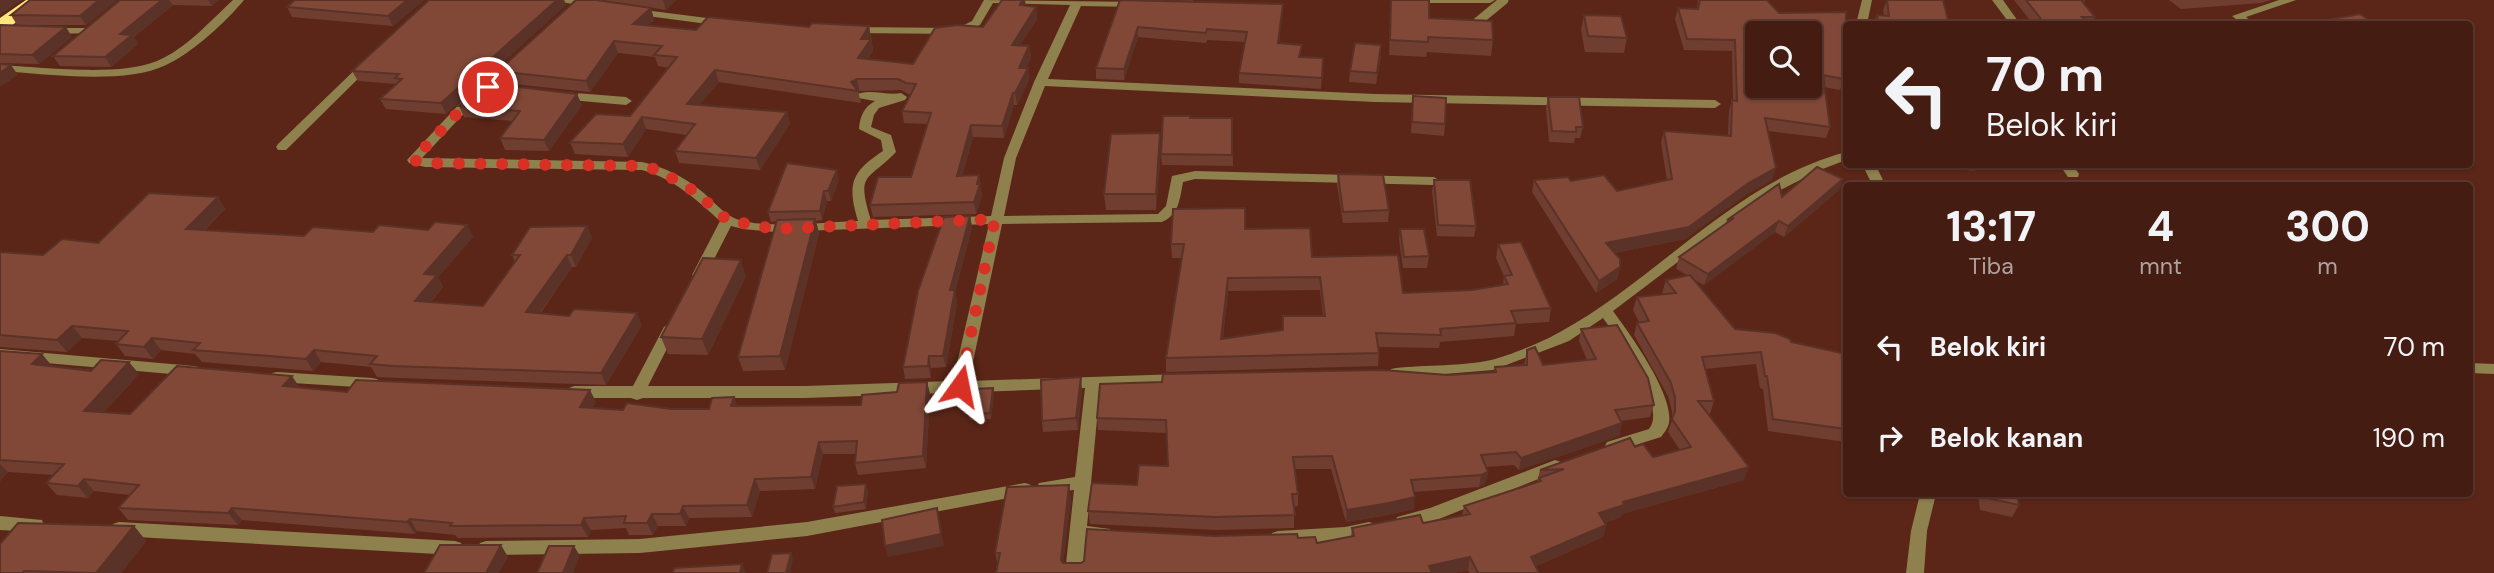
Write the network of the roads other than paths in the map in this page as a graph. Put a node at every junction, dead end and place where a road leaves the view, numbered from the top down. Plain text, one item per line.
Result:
1 (37, 0) edge
2 (128, 0) edge
3 (239, 0) edge
4 (1414, 0) edge
5 (1490, 0) edge
6 (1504, 0) edge
7 (1867, 0) edge
8 (1997, 0) edge
9 (2291, 0) edge
10 (1077, 2) edge
11 (572, 4) edge
12 (1156, 5) edge
13 (604, 7) edge
14 (629, 12) edge
15 (1862, 21) edge
16 (2013, 21) edge
17 (2244, 21) edge
18 (730, 23) edge
19 (1476, 23) edge
20 (4, 28) edge
21 (38, 30) edge
22 (841, 30) edge
23 (90, 31) junction
24 (71, 47) edge
25 (526, 51) edge
26 (378, 53) edge
27 (0, 68) edge
28 (1040, 82) junction
29 (548, 94) edge
30 (862, 95) dead end
31 (626, 101) dead end
32 (1715, 104) dead end
33 (282, 147) dead end
34 (1843, 157) edge
35 (1434, 181) edge
36 (995, 219) junction
37 (727, 220) junction
38 (866, 225) junction
39 (694, 282) edge
40 (1605, 310) junction
41 (675, 320) edge
42 (0, 354) edge
43 (2473, 368) edge
44 (2494, 369) edge
45 (209, 372) edge
46 (1379, 374) edge
47 (263, 376) edge
48 (1202, 378) edge
49 (1093, 381) junction
50 (386, 384) edge
51 (960, 386) junction
52 (553, 391) edge
53 (637, 394) junction
54 (1597, 452) edge
55 (1576, 459) edge
56 (1082, 484) junction
57 (1928, 499) edge
58 (0, 523) edge
59 (49, 525) edge
60 (99, 528) edge
61 (1078, 532) junction
62 (1118, 535) edge
63 (1256, 538) edge
64 (1074, 573) edge
65 (1915, 573) edge

1 - 20 highway
2 - 23 street
3 - 27 street
4 - 5 street
6 - 19 lane
7 - 15 street
8 - 16 street
9 - 17 street
10 - 12 street
10 - 22 street
10 - 28 street
11 - 13 street
14 - 18 street
21 - 23 street
23 - 24 street
25 - 37 street
26 - 33 street
28 - 32 street
28 - 36 street
29 - 31 street
30 - 38 street
34 - 40 street
35 - 36 street
36 - 38 street
36 - 51 street
37 - 38 street
37 - 39 street
40 - 46 street
40 - 54 street
41 - 53 street
42 - 45 street
43 - 44 street
47 - 50 street
48 - 49 street
49 - 51 street
49 - 56 street
51 - 53 street
52 - 53 street
55 - 63 street
56 - 60 street
56 - 61 street
57 - 65 street
58 - 59 street
61 - 62 street
61 - 64 street

